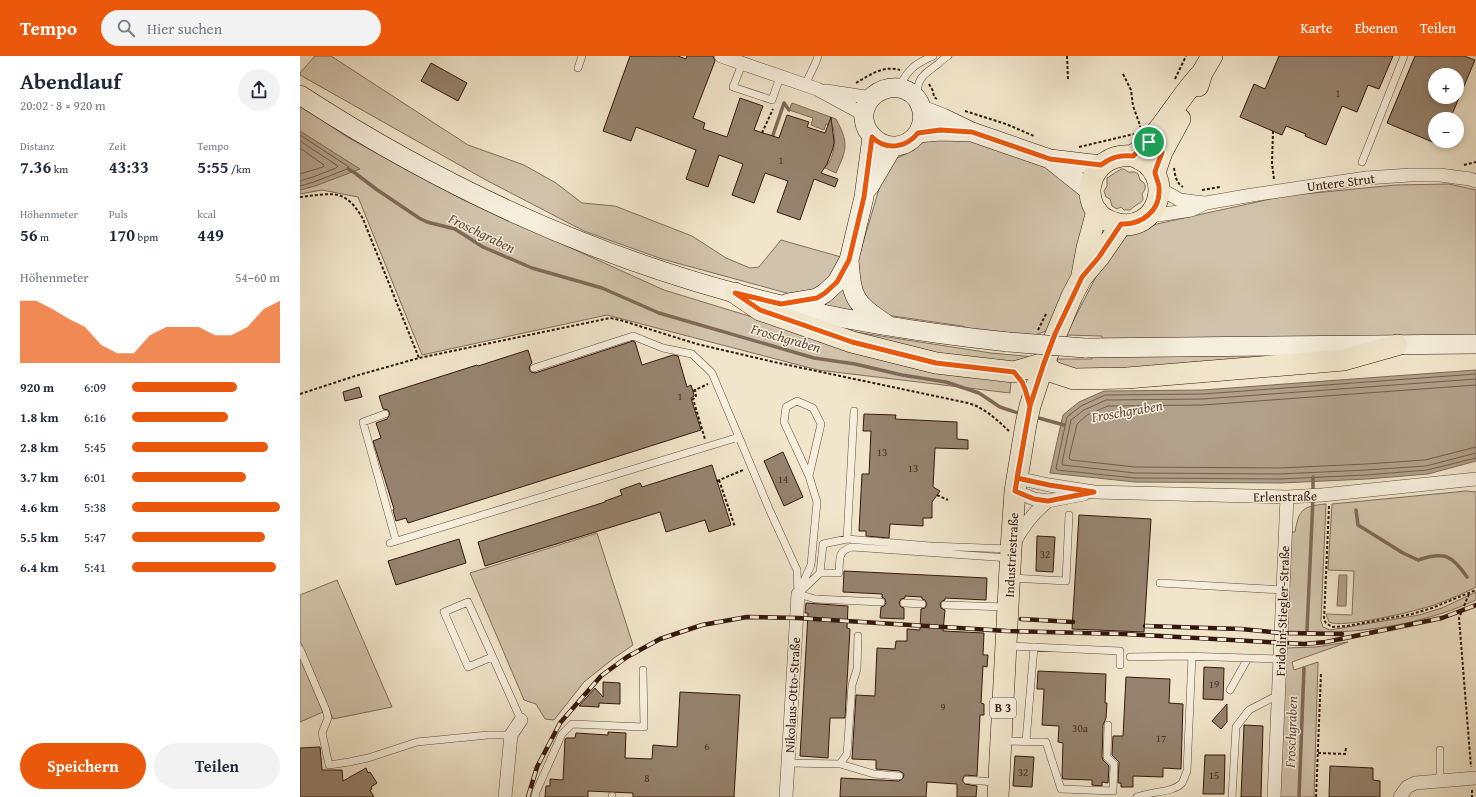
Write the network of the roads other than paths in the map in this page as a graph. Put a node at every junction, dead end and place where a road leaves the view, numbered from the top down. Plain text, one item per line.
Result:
1 (582, 56) edge
2 (722, 56) edge
3 (818, 56) edge
4 (934, 56) edge
5 (947, 56) edge
6 (1404, 56) edge
7 (742, 64) junction
8 (1207, 64) edge
9 (578, 68) dead end
10 (780, 77) junction
11 (903, 80) junction
12 (811, 87) junction
13 (300, 95) edge
14 (872, 98) junction
15 (919, 104) junction
16 (865, 115) junction
17 (972, 132) junction
18 (918, 133) junction
19 (872, 137) junction
20 (893, 146) junction
21 (1133, 156) junction
22 (1050, 159) junction
23 (1362, 162) dead end
24 (1101, 165) junction
25 (1157, 181) junction
26 (1476, 181) edge
27 (1090, 191) junction
28 (864, 197) junction
29 (1206, 203) junction
30 (1097, 211) junction
31 (1149, 215) junction
32 (1121, 224) junction
33 (849, 260) junction
34 (1082, 277) junction
35 (735, 293) junction
36 (781, 304) junction
37 (891, 327) junction
38 (1476, 344) edge
39 (1398, 345) junction
40 (1044, 363) junction
41 (534, 368) dead end
42 (1014, 372) junction
43 (1074, 379) junction
44 (854, 411) dead end
45 (385, 414) dead end
46 (1027, 422) junction
47 (739, 437) junction
48 (809, 476) junction
49 (1476, 479) edge
50 (1016, 484) junction
51 (1094, 492) junction
52 (1293, 497) junction
53 (1048, 501) junction
54 (1069, 515) dead end
55 (847, 538) junction
56 (1010, 554) junction
57 (820, 573) junction
58 (1010, 578) junction
59 (1160, 583) dead end
60 (1283, 590) junction
61 (798, 594) junction
62 (881, 602) dead end
63 (904, 603) dead end
64 (922, 604) dead end
65 (945, 605) dead end
66 (1008, 607) junction
67 (858, 636) dead end
68 (1006, 646) junction
69 (1034, 647) junction
70 (300, 649) edge
71 (1192, 656) junction
72 (492, 657) junction
73 (1130, 657) dead end
74 (1248, 658) junction
75 (1280, 659) junction
76 (1120, 665) dead end
77 (643, 670) dead end
78 (1230, 690) dead end
79 (1279, 695) junction
80 (521, 720) joint
81 (1108, 725) dead end
82 (512, 735) junction
83 (1002, 740) junction
84 (1026, 741) junction
85 (1440, 750) dead end
86 (788, 763) junction
87 (840, 764) junction
88 (899, 776) dead end
89 (1473, 779) edge
90 (967, 780) dead end
91 (1440, 781) junction
92 (999, 790) edge
93 (505, 797) edge
94 (535, 797) edge
95 (786, 797) edge
96 (1137, 797) edge
97 (1232, 797) edge
98 (1274, 797) edge
99 (1400, 797) edge

1 - 9 lane
2 - 7 street
3 - 12 lane
4 - 5 lane
4 - 11 lane
5 - 15 lane
6 - 23 lane
7 - 10 street
7 - 10 lane
8 - 21 main road
8 - 25 main road
10 - 12 street
11 - 14 main road
11 - 15 main road
12 - 14 street
12 - 16 street
13 - 35 main road
14 - 16 main road
15 - 17 main road
15 - 18 main road
16 - 19 main road
17 - 18 main road
17 - 22 main road
18 - 20 main road
19 - 20 main road
19 - 28 main road
20 - 28 main road
21 - 24 main road
21 - 25 main road
22 - 24 main road
22 - 27 main road
24 - 27 main road
25 - 29 street, Untere Strut
25 - 31 main road
26 - 29 street, Untere Strut
27 - 30 main road
28 - 33 main road
29 - 31 street, Untere Strut
30 - 32 main road
30 - 34 main road, B 3
31 - 32 main road
32 - 34 main road, B 3
33 - 36 main road
33 - 37 main road
34 - 40 main road, Industriestraße / B 3
35 - 36 main road
35 - 42 main road
36 - 37 main road
37 - 39 main road, bridge
38 - 39 main road
39 - 43 main road
40 - 42 main road
40 - 43 main road
40 - 46 main road, Industriestraße / B 3
41 - 47 lane
42 - 46 main road
43 - 46 main road
44 - 55 lane
45 - 47 lane
46 - 50 main road, Industriestraße / B 3
47 - 61 lane
48 - 48 lane
48 - 61 lane
49 - 52 street, Erlenstraße
50 - 51 street, Erlenstraße
50 - 53 street, Erlenstraße
50 - 56 main road, Industriestraße / B 3
51 - 52 street, Erlenstraße
51 - 53 street, Erlenstraße
52 - 60 street, Fridolin-Stiegler-Straße
53 - 56 street
54 - 58 lane
55 - 56 lane
55 - 57 lane
56 - 57 lane
56 - 58 main road, Industriestraße / B 3
57 - 61 lane
58 - 66 main road, Industriestraße / B 3
59 - 60 lane
60 - 75 street, Fridolin-Stiegler-Straße
61 - 62 lane
61 - 86 street, Nikolaus-Otto-Straße
63 - 64 lane
65 - 66 lane
66 - 68 main road, Industriestraße / B 3
67 - 87 lane
68 - 69 lane
68 - 83 main road, Industriestraße / B 3
69 - 76 lane
69 - 84 lane
70 - 82 lane
71 - 73 lane
71 - 74 lane
71 - 96 lane
72 - 72 lane
72 - 80 lane
74 - 75 lane
74 - 78 lane
75 - 79 street, Fridolin-Stiegler-Straße
77 - 94 lane
79 - 97 lane
79 - 98 street, Fridolin-Stiegler-Straße
80 - 82 street
81 - 84 lane
82 - 93 street
83 - 84 lane
83 - 92 main road, Industriestraße / B 3
85 - 91 lane
86 - 87 lane
86 - 95 street, Nikolaus-Otto-Straße
87 - 88 lane
89 - 91 street
90 - 92 lane
91 - 99 street

